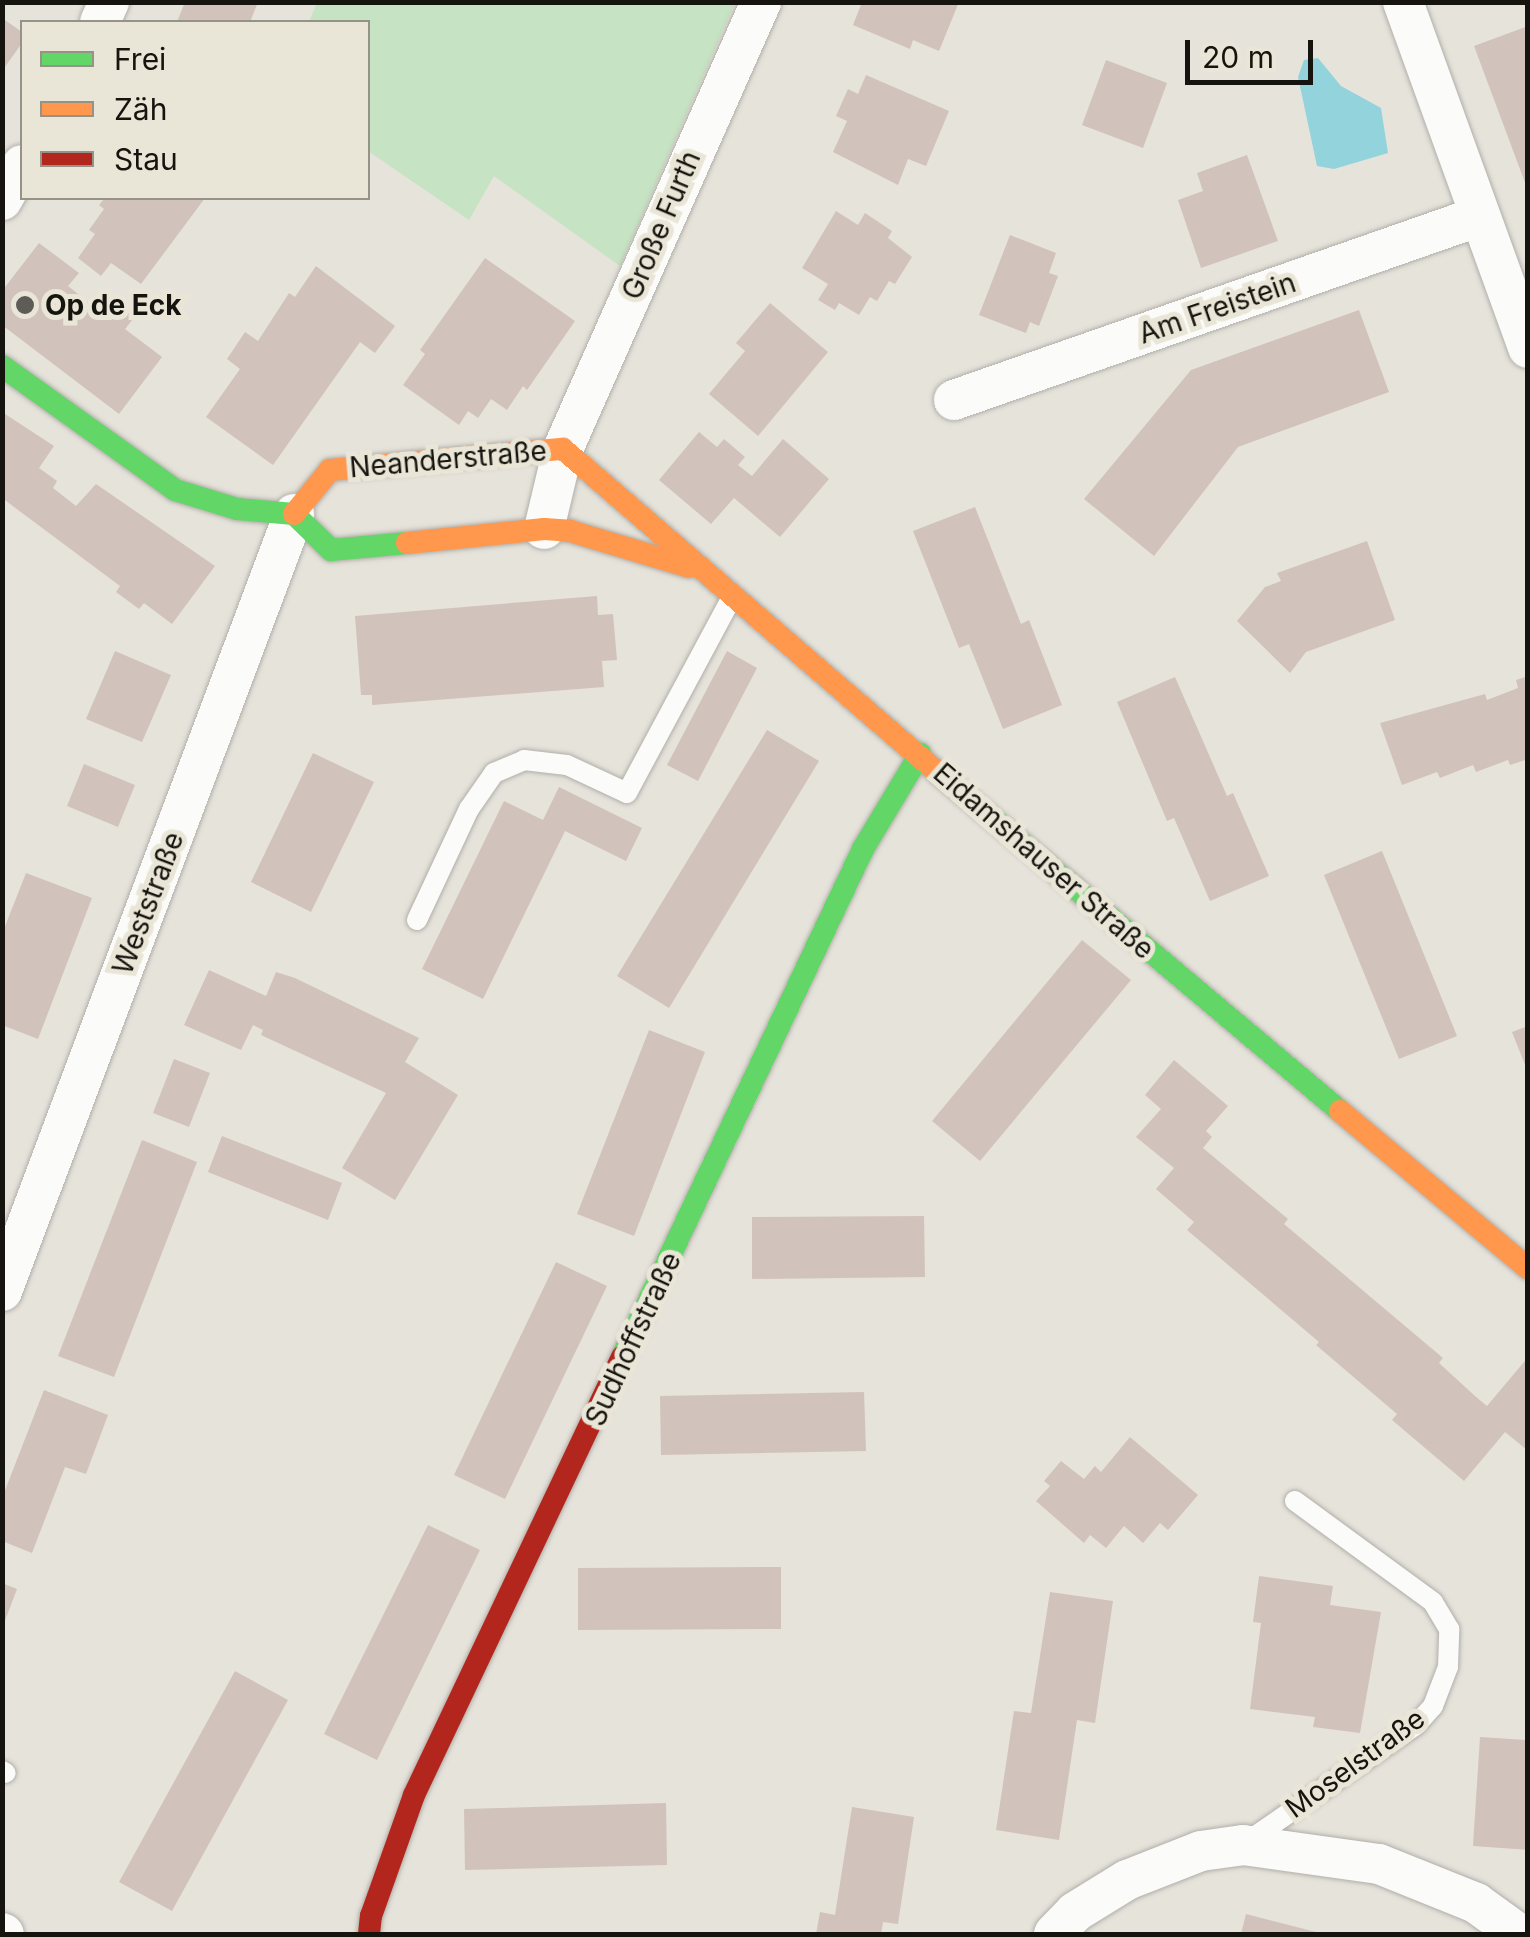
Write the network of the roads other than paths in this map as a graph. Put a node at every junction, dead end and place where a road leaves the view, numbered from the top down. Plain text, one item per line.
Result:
1 (761, 2) edge
2 (1403, 2) edge
3 (20, 168) edge
4 (2, 200) edge
5 (1480, 216) junction
6 (1528, 348) edge
7 (2, 366) edge
8 (954, 400) dead end
9 (563, 450) junction
10 (294, 514) junction
11 (544, 529) junction
12 (702, 571) junction
13 (734, 596) junction
14 (920, 754) junction
15 (418, 920) dead end
16 (1528, 1268) edge
17 (2, 1291) edge
18 (1294, 1501) dead end
19 (1243, 1845) junction
20 (369, 1934) edge
21 (1054, 1934) edge
22 (1520, 1934) edge

1 - 9 street, Große Furth
2 - 5 street
3 - 4 street
5 - 6 street
5 - 8 street, Am Freistein
7 - 10 street
9 - 10 street, Neanderstraße
9 - 11 street, Große Furth
9 - 12 street, Eidamshauser Straße
10 - 11 street
10 - 17 street, Weststraße
11 - 12 street
12 - 13 street, Eidamshauser Straße
13 - 14 street, Eidamshauser Straße
13 - 15 lane
14 - 16 street, Eidamshauser Straße
14 - 20 street, Sudhoffstraße
18 - 19 lane, Moselstraße
19 - 21 street, Moselstraße
19 - 22 street, Moselstraße

